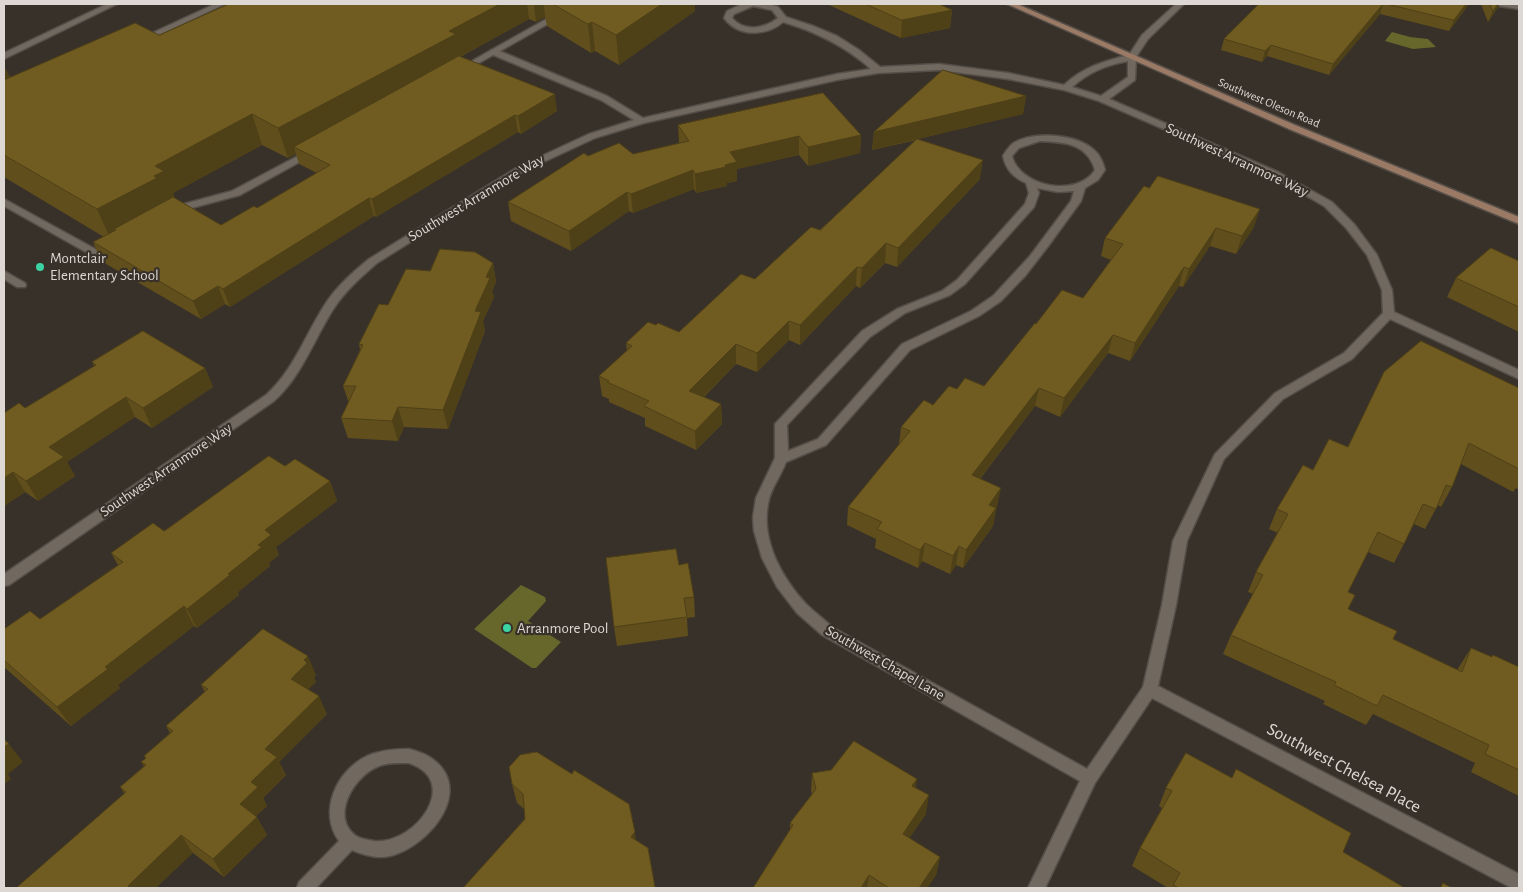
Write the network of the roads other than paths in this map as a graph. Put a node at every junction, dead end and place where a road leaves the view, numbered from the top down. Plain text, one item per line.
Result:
1 (94, 4) edge
2 (221, 4) edge
3 (580, 4) edge
4 (1012, 4) edge
5 (1180, 4) edge
6 (1502, 4) edge
7 (109, 5) edge
8 (1519, 7) edge
9 (782, 19) junction
10 (128, 46) edge
11 (494, 52) junction
12 (4, 56) edge
13 (1132, 57) junction
14 (878, 70) junction
15 (448, 76) edge
16 (1066, 88) junction
17 (1102, 99) junction
18 (642, 121) junction
19 (321, 146) edge
20 (1031, 183) junction
21 (1080, 186) junction
22 (4, 202) edge
23 (166, 216) edge
24 (1519, 221) edge
25 (123, 240) edge
26 (4, 274) edge
27 (21, 285) dead end
28 (1390, 314) junction
29 (1519, 375) edge
30 (781, 459) junction
31 (4, 581) edge
32 (1150, 689) junction
33 (1089, 778) junction
34 (350, 841) junction
35 (1519, 883) edge
36 (305, 888) edge
37 (1036, 888) edge

1 - 7 street
2 - 10 street
3 - 11 street
4 - 13 main road, Southwest Oleson Road
5 - 13 street
6 - 8 street
7 - 12 street
9 - 9 street
9 - 14 street
11 - 15 street
11 - 18 street
13 - 16 street
13 - 17 street
13 - 24 main road, Southwest Oleson Road
14 - 16 street, Southwest Arranmore Way
14 - 18 street, Southwest Arranmore Way
16 - 17 street, Southwest Arranmore Way
17 - 28 street, Southwest Arranmore Way
18 - 31 street, Southwest Arranmore Way
19 - 23 street
20 - 21 street
20 - 21 street
20 - 30 street, Southwest Chapel Lane
21 - 30 street
22 - 25 street
26 - 27 street
28 - 29 street
28 - 32 street
30 - 33 street, Southwest Chapel Lane
32 - 33 street
32 - 35 street, Southwest Chelsea Place
33 - 37 street
34 - 34 street
34 - 36 street

